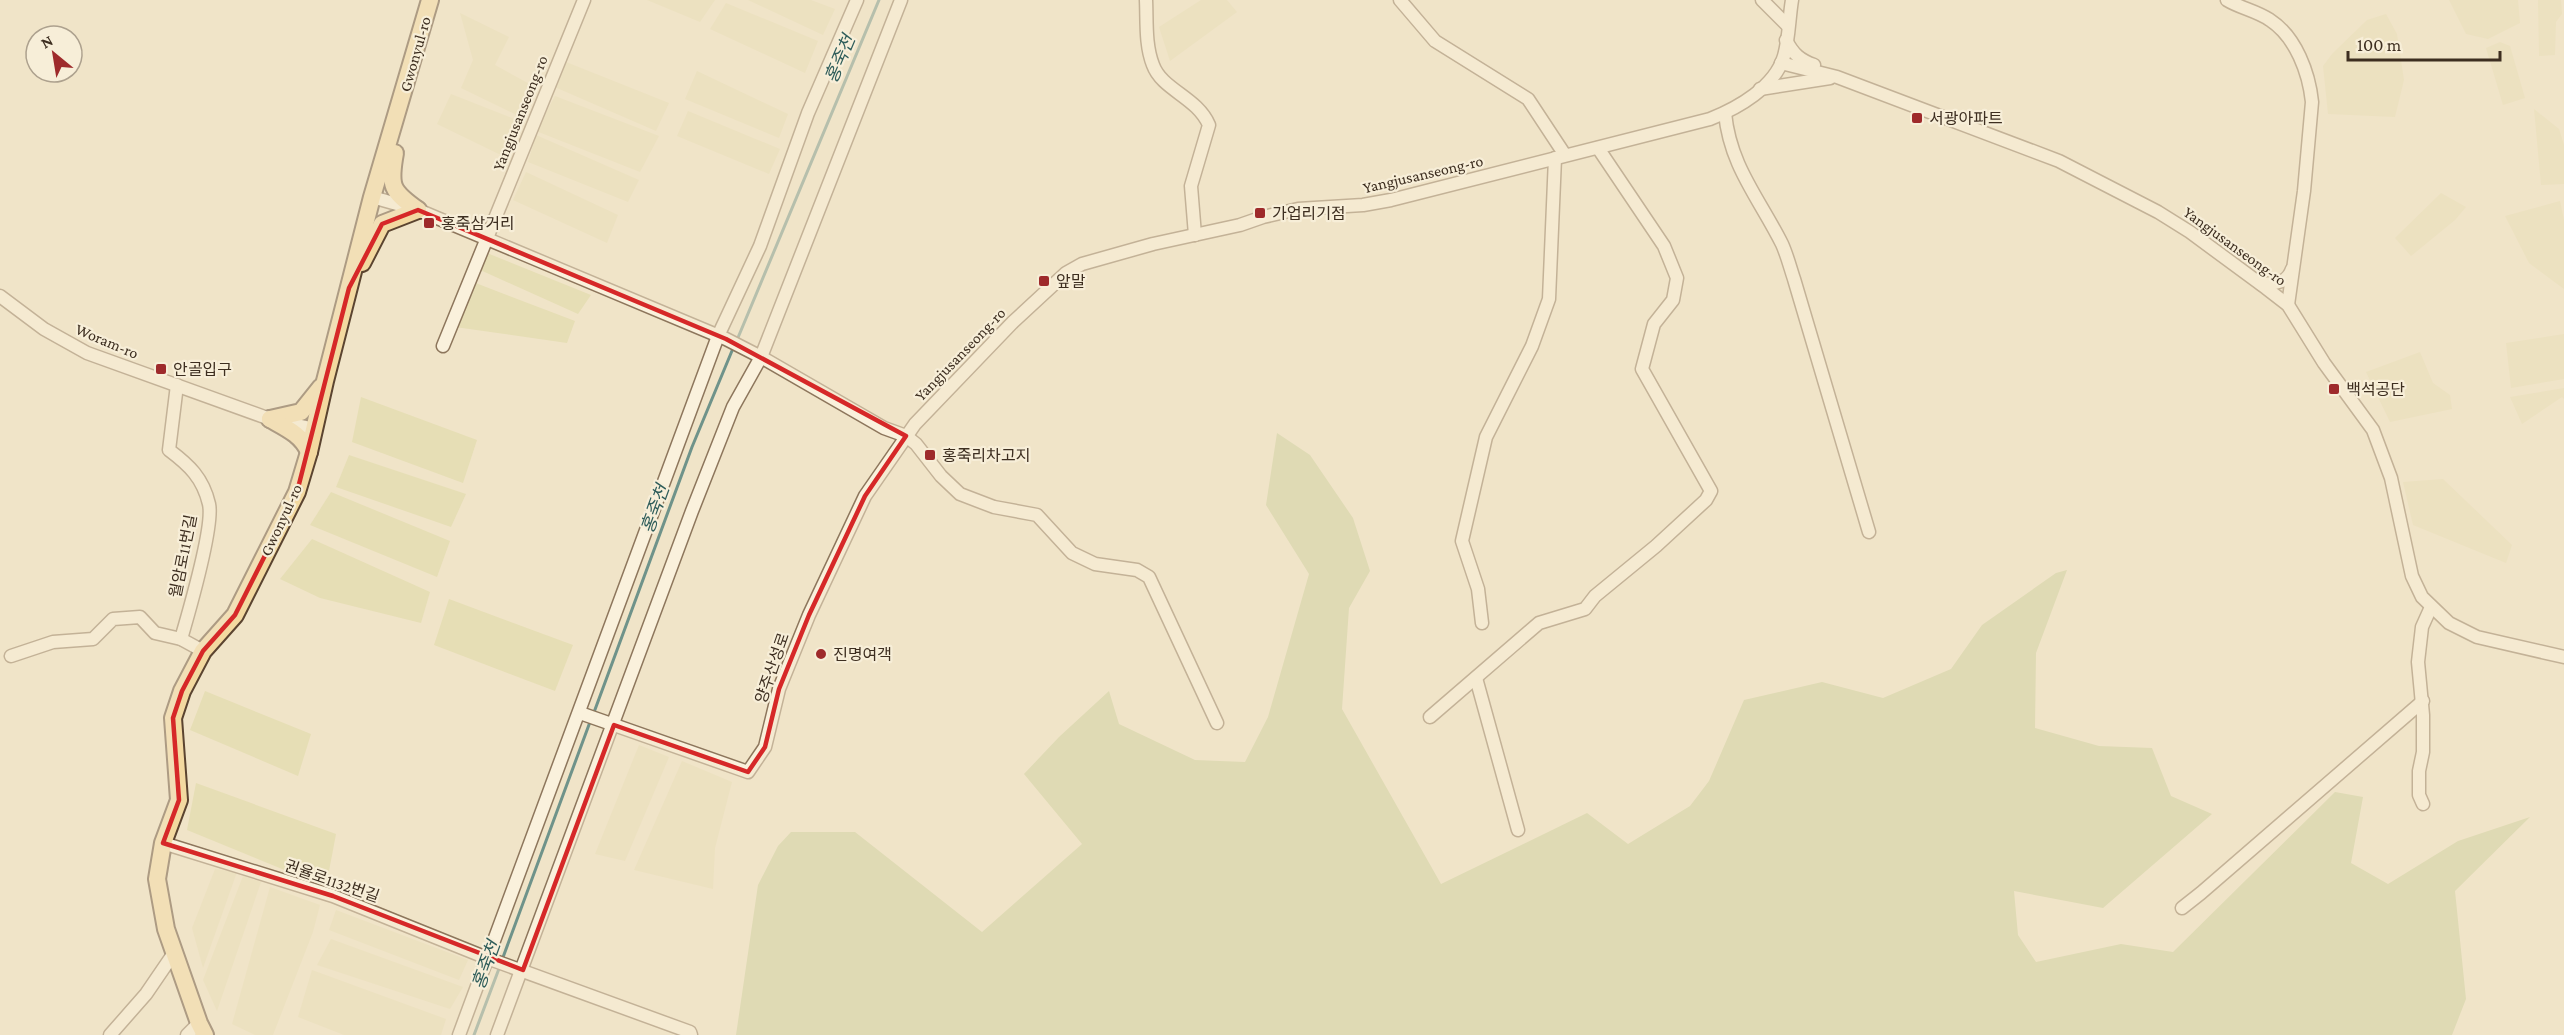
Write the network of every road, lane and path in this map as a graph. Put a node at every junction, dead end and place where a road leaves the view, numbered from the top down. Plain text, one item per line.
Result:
1 (430, 0) edge
2 (584, 0) edge
3 (857, 0) edge
4 (901, 0) edge
5 (1146, 0) edge
6 (1400, 0) edge
7 (1762, 0) edge
8 (1792, 0) edge
9 (2227, 0) edge
10 (1788, 26) junction
11 (1786, 40) junction
12 (1781, 63) junction
13 (1837, 77) junction
14 (1760, 89) junction
15 (1725, 113) junction
16 (396, 119) junction
17 (1598, 148) junction
18 (1560, 157) junction
19 (372, 197) junction
20 (418, 210) junction
21 (1195, 235) junction
22 (487, 238) junction
23 (2294, 265) junction
24 (2261, 284) junction
25 (349, 288) junction
26 (0, 296) edge
27 (2288, 305) junction
28 (722, 337) junction
29 (442, 346) dead end
30 (761, 357) junction
31 (325, 381) junction
32 (177, 386) junction
33 (270, 419) junction
34 (315, 429) junction
35 (906, 436) junction
36 (309, 452) junction
37 (1869, 532) dead end
38 (2431, 607) junction
39 (1482, 623) dead end
40 (181, 639) junction
41 (203, 651) junction
42 (11, 656) dead end
43 (2564, 657) edge
44 (1476, 678) junction
45 (2423, 701) junction
46 (580, 713) junction
47 (1430, 717) dead end
48 (1217, 723) dead end
49 (614, 725) junction
50 (2423, 804) dead end
51 (1518, 830) dead end
52 (163, 843) junction
53 (2182, 908) dead end
54 (174, 953) junction
55 (487, 958) junction
56 (520, 969) junction
57 (197, 1031) edge
58 (110, 1035) edge
59 (459, 1035) edge
60 (498, 1035) edge
61 (691, 1035) edge

1 - 16 main road, Gwonyul-ro
2 - 22 street, Yangjusanseong-ro
3 - 28 street
4 - 30 street
5 - 21 street
6 - 18 street
7 - 10 street
8 - 10 street, Yangjusanseong-ro
9 - 23 street
10 - 11 street, Yangjusanseong-ro
11 - 12 street, Yangjusanseong-ro
11 - 13 street
12 - 13 street, Yangjusanseong-ro
12 - 14 street, Yangjusanseong-ro
13 - 14 street
13 - 24 street, Yangjusanseong-ro
14 - 15 street, Yangjusanseong-ro
15 - 17 street, Yangjusanseong-ro
15 - 37 street
16 - 19 main road, Gwonyul-ro
16 - 20 main road
17 - 18 street, Yangjusanseong-ro
17 - 44 street
18 - 21 street, Yangjusanseong-ro
18 - 39 street
19 - 20 street
19 - 25 main road, Gwonyul-ro
20 - 22 street
20 - 25 main road
21 - 35 street, Yangjusanseong-ro
22 - 28 street
22 - 29 street, Yangjusanseong-ro
23 - 24 street
23 - 27 street
24 - 27 street, Yangjusanseong-ro
25 - 31 main road, Gwonyul-ro
26 - 32 street, Woram-ro
27 - 38 street, Yangjusanseong-ro
28 - 30 street
28 - 46 street
30 - 35 street
30 - 49 street
31 - 33 main road
31 - 34 main road, Gwonyul-ro
32 - 33 street, Woram-ro
32 - 40 street, 월암로11번길
33 - 34 street, Woram-ro
33 - 36 main road
34 - 36 main road, Gwonyul-ro
35 - 48 street
35 - 49 street, Yangjusanseong-ro
36 - 41 main road, Gwonyul-ro
38 - 43 street, Yangjusanseong-ro
38 - 45 street
40 - 41 street
40 - 42 street
41 - 52 main road, Gwonyul-ro
44 - 47 street
44 - 51 street
45 - 50 street
45 - 53 street
46 - 49 street
46 - 55 street
49 - 56 street
52 - 54 main road, Gwonyul-ro
52 - 55 street, 권율로1132번길
54 - 57 main road, Gwonyul-ro
54 - 58 street
55 - 56 street, 권율로1132번길
55 - 59 street
56 - 60 street
56 - 61 street

